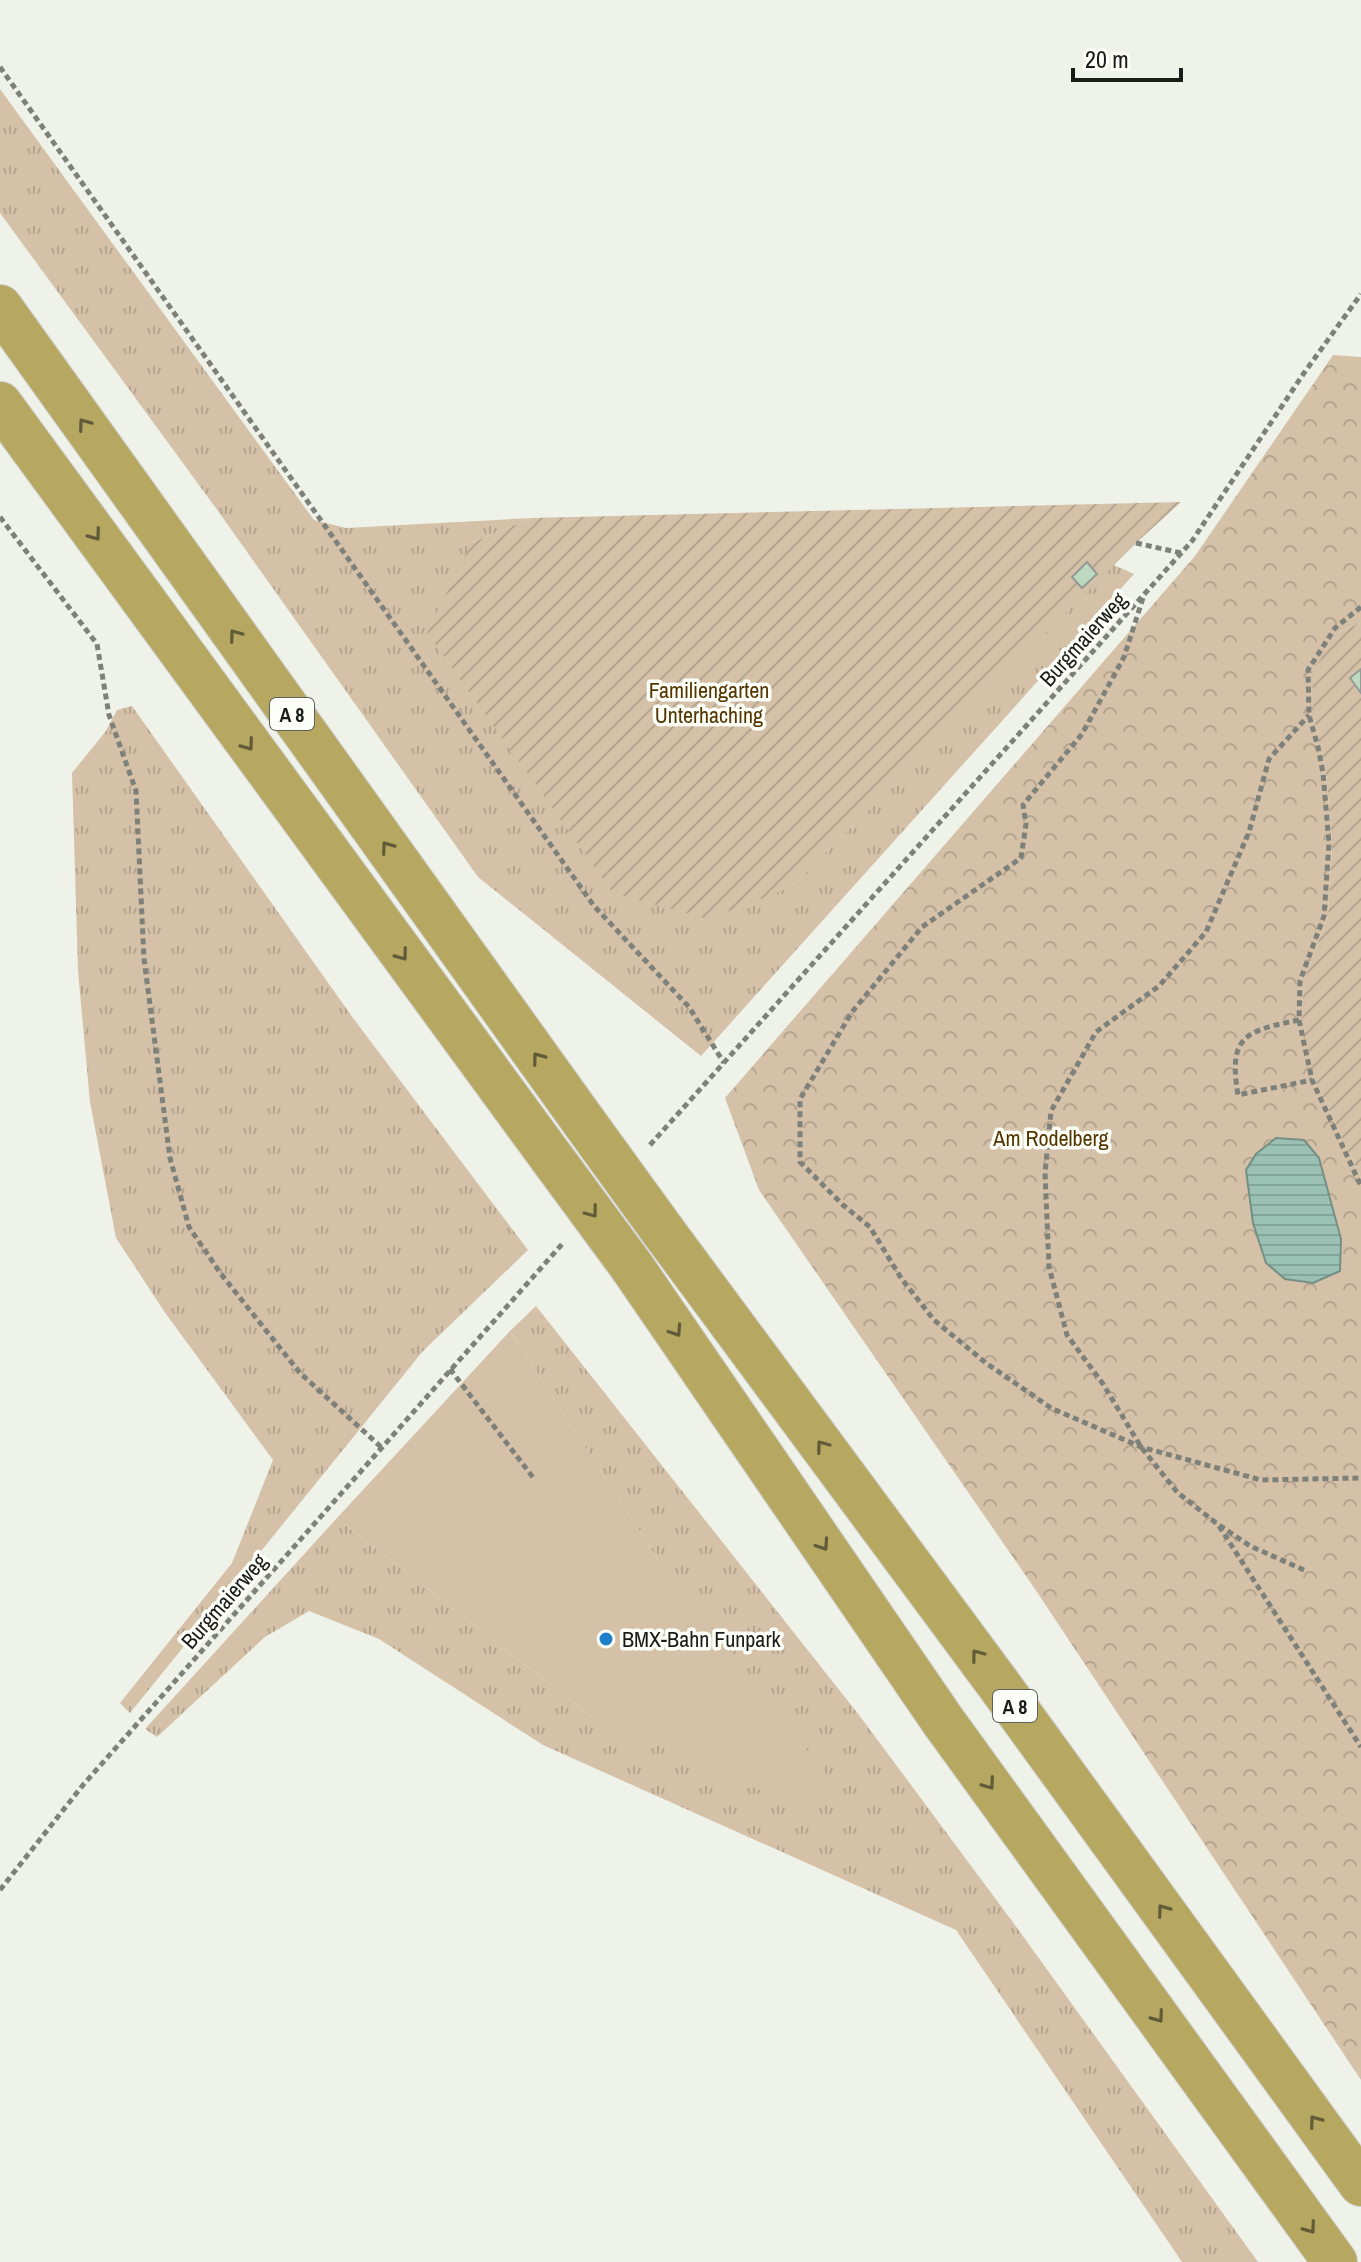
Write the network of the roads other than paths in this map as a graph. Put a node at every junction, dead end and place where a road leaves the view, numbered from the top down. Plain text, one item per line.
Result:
1 (0, 307) edge
2 (0, 404) edge
3 (1361, 2184) edge
4 (1335, 2262) edge

3 -> 1 highway, A 8, bridge
2 -> 4 highway, A 8, bridge

